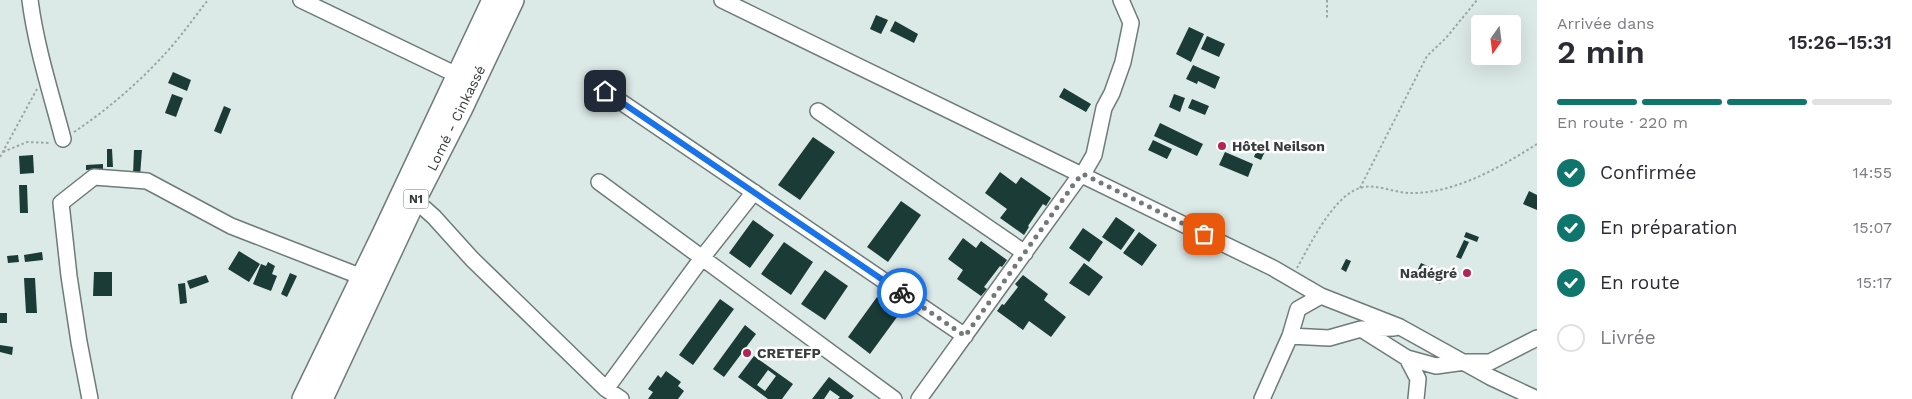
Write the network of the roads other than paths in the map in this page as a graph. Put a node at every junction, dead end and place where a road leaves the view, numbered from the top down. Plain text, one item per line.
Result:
1 (30, 0) edge
2 (301, 0) edge
3 (493, 0) edge
4 (513, 0) edge
5 (722, 0) edge
6 (1121, 0) edge
7 (457, 75) junction
8 (605, 91) dead end
9 (818, 111) dead end
10 (63, 139) road end
11 (1083, 174) junction
12 (599, 182) dead end
13 (754, 192) junction
14 (409, 197) junction
15 (1025, 254) junction
16 (702, 258) junction
17 (362, 277) junction
18 (1321, 296) junction
19 (1400, 328) junction
20 (1361, 329) junction
21 (965, 336) junction
22 (1290, 336) junction
23 (1537, 338) edge
24 (1407, 358) junction
25 (1465, 362) junction
26 (606, 389) junction
27 (1268, 397) edge
28 (90, 399) edge
29 (303, 399) edge
30 (322, 399) edge
31 (621, 399) edge
32 (894, 399) edge
33 (919, 399) edge
34 (1416, 399) edge
35 (1537, 399) edge

1 - 10 street
2 - 7 street
3 - 7 highway, Lomé - Cinkassé / N1
4 - 14 highway, Lomé - Cinkassé / N1
5 - 11 street
6 - 11 street
7 - 14 highway, Lomé - Cinkassé / N1
8 - 13 street
9 - 15 street
11 - 15 street
11 - 18 street
12 - 16 street
13 - 16 street
13 - 21 street
14 - 17 highway, Lomé - Cinkassé / N1
14 - 26 street
14 - 30 highway, Lomé - Cinkassé / N1
15 - 21 street
16 - 26 street
16 - 32 street
17 - 28 street
17 - 29 highway, Lomé - Cinkassé / N1
18 - 19 street
18 - 22 street
19 - 20 street
19 - 25 street
20 - 22 street
20 - 24 street
21 - 33 street
22 - 27 street
23 - 25 street
24 - 25 street
24 - 34 street
25 - 35 street
26 - 31 street

